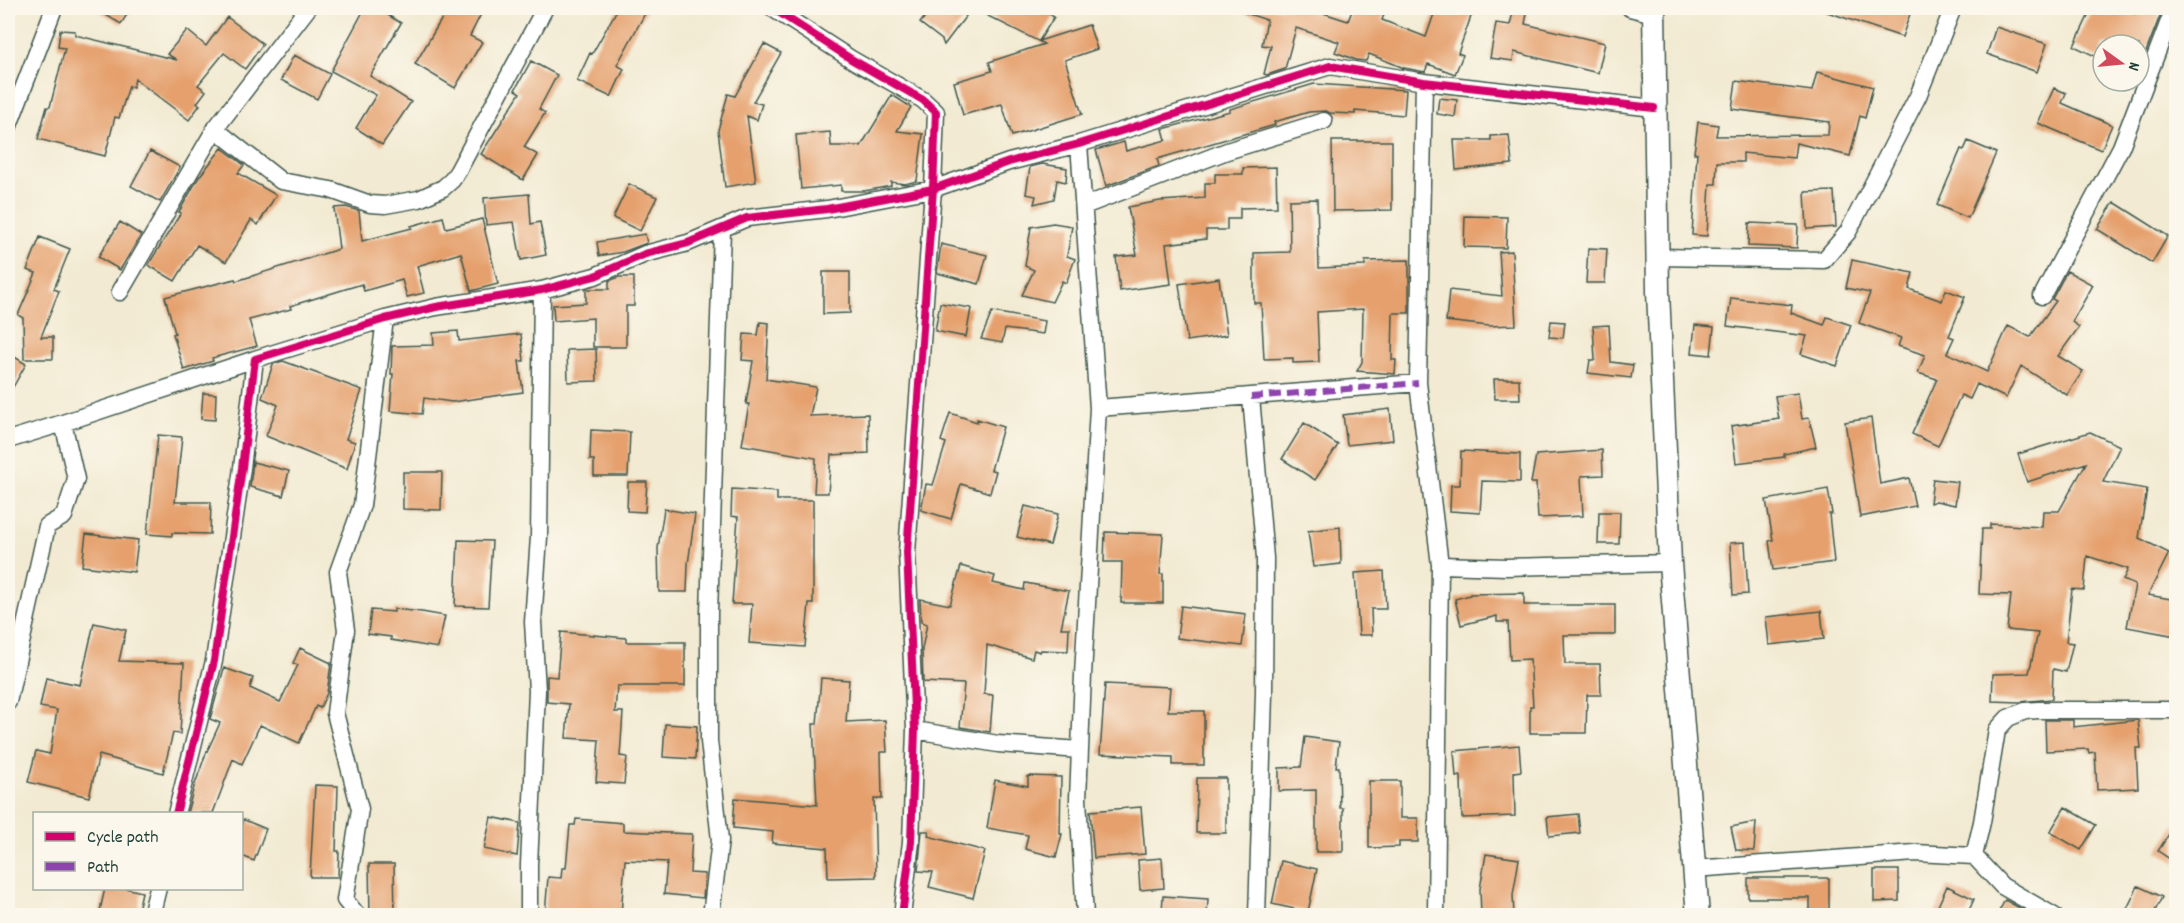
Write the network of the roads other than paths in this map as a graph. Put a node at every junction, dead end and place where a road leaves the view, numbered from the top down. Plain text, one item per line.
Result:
1 (54, 8) edge
2 (308, 8) edge
3 (545, 8) edge
4 (772, 8) edge
5 (1630, 8) edge
6 (1953, 8) edge
7 (2174, 8) edge
8 (1654, 11) edge
9 (1424, 82) junction
10 (1654, 108) junction
11 (1324, 121) dead end
12 (8, 128) edge
13 (215, 129) junction
14 (1079, 144) junction
15 (933, 189) junction
16 (1084, 206) junction
17 (722, 230) junction
18 (1657, 257) junction
19 (542, 290) junction
20 (120, 292) dead end
21 (2042, 296) dead end
22 (386, 319) junction
23 (255, 359) junction
24 (1418, 383) junction
25 (1251, 397) junction
26 (1098, 408) junction
27 (63, 423) junction
28 (8, 440) edge
29 (1670, 563) junction
30 (1440, 565) junction
31 (8, 702) edge
32 (2176, 710) edge
33 (915, 730) junction
34 (1080, 750) junction
35 (176, 812) edge
36 (1974, 856) junction
37 (1694, 869) junction
38 (157, 890) edge
39 (151, 915) edge
40 (358, 915) edge
41 (529, 915) edge
42 (711, 915) edge
43 (902, 915) edge
44 (1085, 915) edge
45 (1257, 915) edge
46 (1437, 915) edge
47 (1698, 915) edge
48 (2054, 915) edge

1 - 12 street
2 - 13 street
3 - 13 street
4 - 15 street
5 - 8 street
6 - 18 street
7 - 21 street
8 - 10 street
9 - 10 street
9 - 14 street
9 - 24 street
10 - 18 street
11 - 16 street
13 - 20 street
14 - 15 street
14 - 16 street
15 - 17 street
15 - 33 street
16 - 26 street
17 - 19 street
17 - 42 street
18 - 29 street
19 - 22 street
19 - 41 street
22 - 23 street
22 - 40 street
23 - 27 street
23 - 35 street
24 - 25 street
24 - 30 street
25 - 26 street
25 - 45 street
26 - 34 street
27 - 28 street
27 - 31 street
29 - 30 street
29 - 37 street
30 - 46 street
32 - 36 street
33 - 34 street
33 - 43 street
34 - 44 street
36 - 37 street
36 - 48 street
37 - 47 street
38 - 39 street

